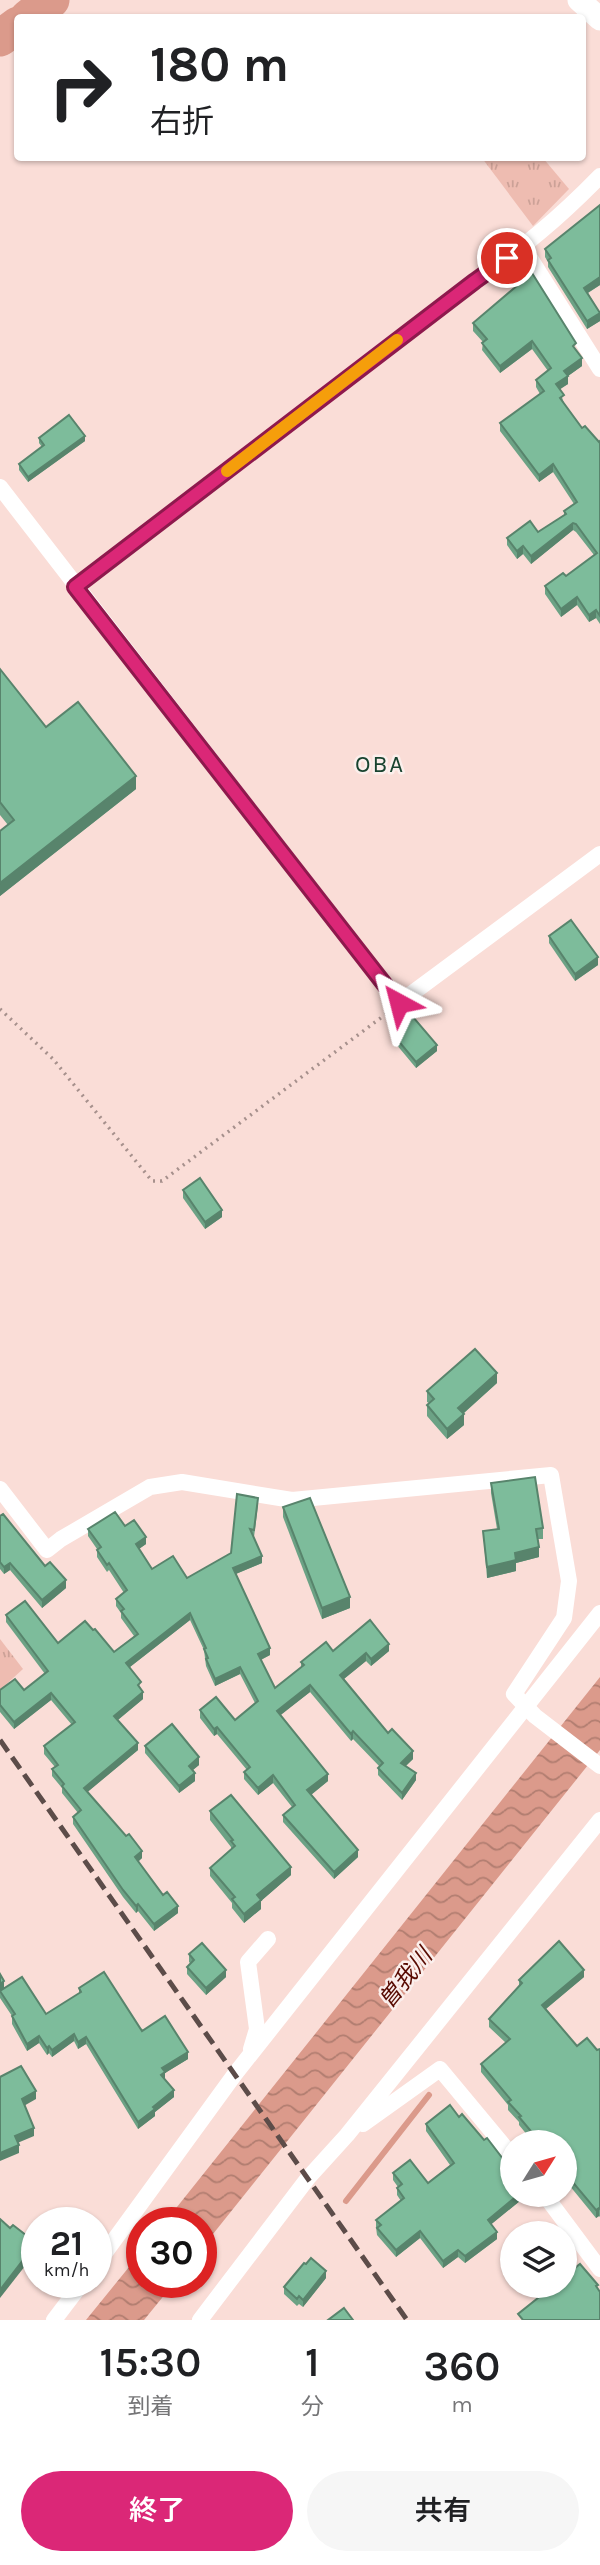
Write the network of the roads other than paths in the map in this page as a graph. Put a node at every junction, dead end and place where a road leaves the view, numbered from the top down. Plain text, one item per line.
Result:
1 (579, 0) edge
2 (600, 19) edge
3 (600, 176) edge
4 (523, 247) junction
5 (600, 369) edge
6 (0, 487) edge
7 (75, 587) junction
8 (600, 854) edge
9 (0, 1489) edge
10 (600, 1613) edge
11 (530, 1711) junction
12 (600, 1766) edge
13 (600, 1820) edge
14 (268, 1939) dead end
15 (247, 2062) junction
16 (347, 2135) junction
17 (500, 2141) edge
18 (554, 2207) edge
19 (112, 2243) edge
20 (600, 2269) edge
21 (71, 2298) edge
22 (54, 2320) edge
23 (200, 2320) edge

1 - 2 main road
3 - 4 street
4 - 5 street
4 - 7 street
6 - 7 street
7 - 8 street
9 - 11 street
10 - 11 street
11 - 12 street
11 - 15 street
13 - 16 street
14 - 15 street
15 - 19 street
16 - 17 street
16 - 23 street
18 - 20 street
21 - 22 street

